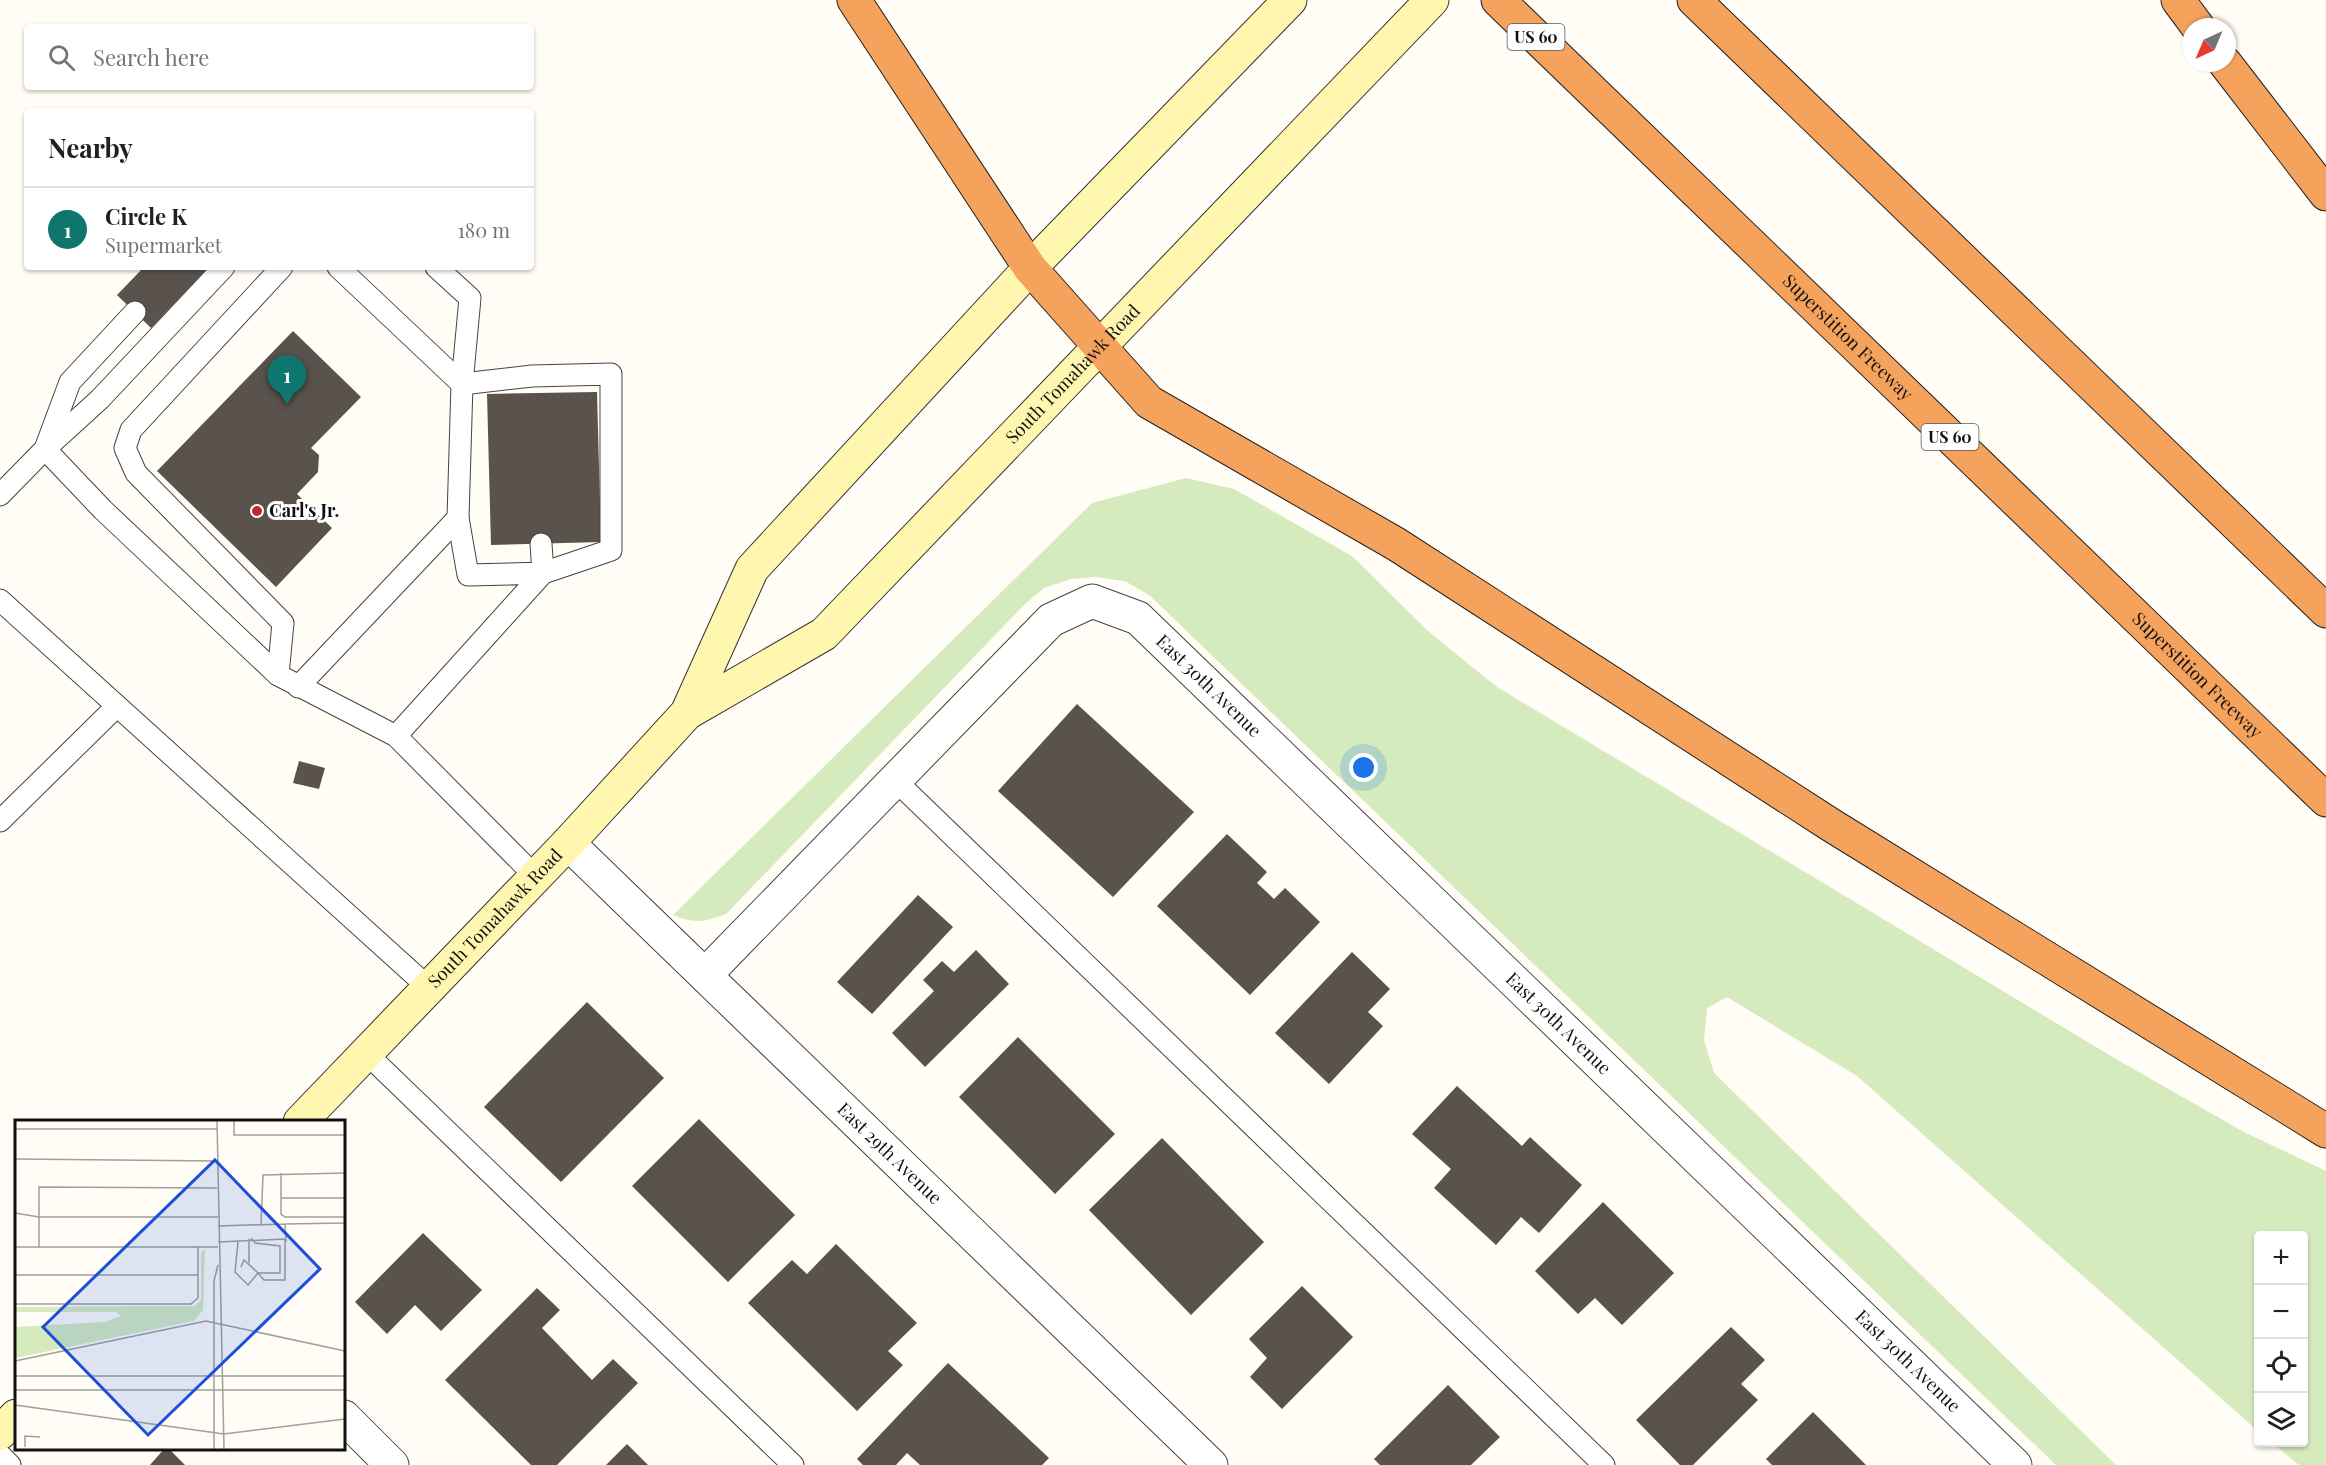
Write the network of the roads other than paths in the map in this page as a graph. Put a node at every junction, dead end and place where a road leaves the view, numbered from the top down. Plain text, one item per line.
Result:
1 (854, 0) edge
2 (1290, 0) edge
3 (1432, 0) edge
4 (1498, 0) edge
5 (1694, 0) edge
6 (2178, 0) edge
7 (2191, 18) edge
8 (2232, 72) edge
9 (2326, 194) edge
10 (1030, 268) junction
11 (221, 270) edge
12 (279, 270) edge
13 (341, 270) edge
14 (439, 270) edge
15 (135, 312) dead end
16 (1098, 345) junction
17 (462, 384) junction
18 (45, 449) junction
19 (0, 495) edge
20 (458, 518) junction
21 (541, 543) dead end
22 (543, 573) junction
23 (0, 600) edge
24 (2326, 611) edge
25 (278, 675) junction
26 (298, 687) junction
27 (117, 706) junction
28 (687, 712) junction
29 (396, 736) junction
30 (895, 780) junction
31 (2326, 800) edge
32 (0, 821) edge
33 (568, 843) junction
34 (536, 876) junction
35 (705, 975) junction
36 (429, 988) junction
37 (366, 1053) junction
38 (302, 1120) edge
39 (2326, 1131) edge
40 (15, 1417) edge
41 (345, 1418) edge
42 (0, 1433) edge
43 (0, 1455) edge
44 (10, 1465) edge
45 (392, 1465) edge
46 (793, 1465) edge
47 (1210, 1465) edge
48 (1604, 1465) edge
49 (2015, 1465) edge

1 - 10 highway
2 - 10 main road, South Tomahawk Road
3 - 16 main road, South Tomahawk Road
4 - 31 highway, Superstition Freeway / US 60
5 - 24 highway
6 - 7 highway
8 - 9 highway
10 - 16 highway
10 - 28 main road, South Tomahawk Road
11 - 18 lane
12 - 25 lane
13 - 17 lane
14 - 17 lane
15 - 18 lane
16 - 28 main road, South Tomahawk Road
16 - 39 highway
17 - 20 lane
17 - 22 lane
18 - 19 lane
18 - 25 lane
20 - 22 lane
20 - 26 lane
21 - 22 lane
22 - 29 lane
23 - 27 lane
25 - 26 lane
26 - 29 lane
27 - 32 lane
27 - 36 lane
28 - 33 main road, South Tomahawk Road
29 - 34 lane
30 - 35 street
30 - 48 lane
30 - 49 street, East 30th Avenue
33 - 34 main road, South Tomahawk Road
33 - 35 street, East 29th Avenue
34 - 36 main road, South Tomahawk Road
35 - 47 street, East 29th Avenue
36 - 37 main road, South Tomahawk Road
37 - 38 main road, South Tomahawk Road
37 - 46 lane
40 - 42 main road
41 - 45 street
43 - 44 lane

